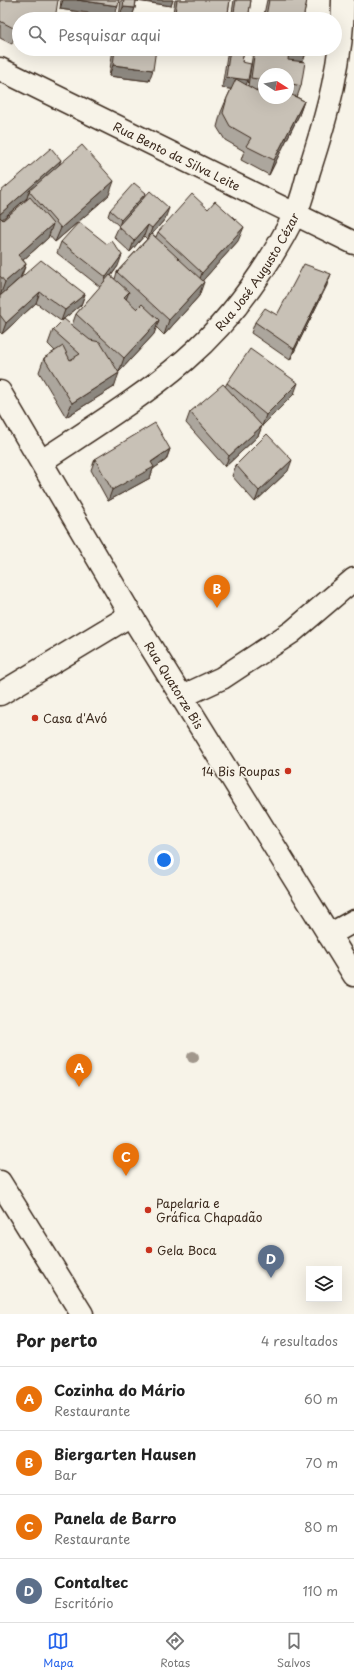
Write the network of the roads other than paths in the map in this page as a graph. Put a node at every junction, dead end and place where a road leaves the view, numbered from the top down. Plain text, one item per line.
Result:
1 (344, 0) edge
2 (342, 27) edge
3 (340, 56) edge
4 (0, 69) edge
5 (296, 213) junction
6 (354, 243) edge
7 (0, 392) edge
8 (42, 461) junction
9 (354, 579) edge
10 (131, 615) junction
11 (0, 694) edge
12 (182, 696) junction
13 (354, 921) edge
14 (329, 935) junction
15 (354, 976) edge
16 (0, 1182) edge
17 (82, 1314) edge

1 - 2 street, Rua José Augusto Cézar
3 - 5 street, Rua José Augusto Cézar
4 - 5 street, Rua Bento da Silva Leite
5 - 6 street, Rua Bento da Silva Leite
5 - 8 street, Rua José Augusto Cézar
7 - 8 street, Rua Quatorze Bis
8 - 10 street, Rua Quatorze Bis
9 - 12 street
10 - 11 street
10 - 12 street, Rua Quatorze Bis
12 - 14 street, Rua Quatorze Bis
13 - 14 street
14 - 15 street, Rua Quatorze Bis
16 - 17 street

